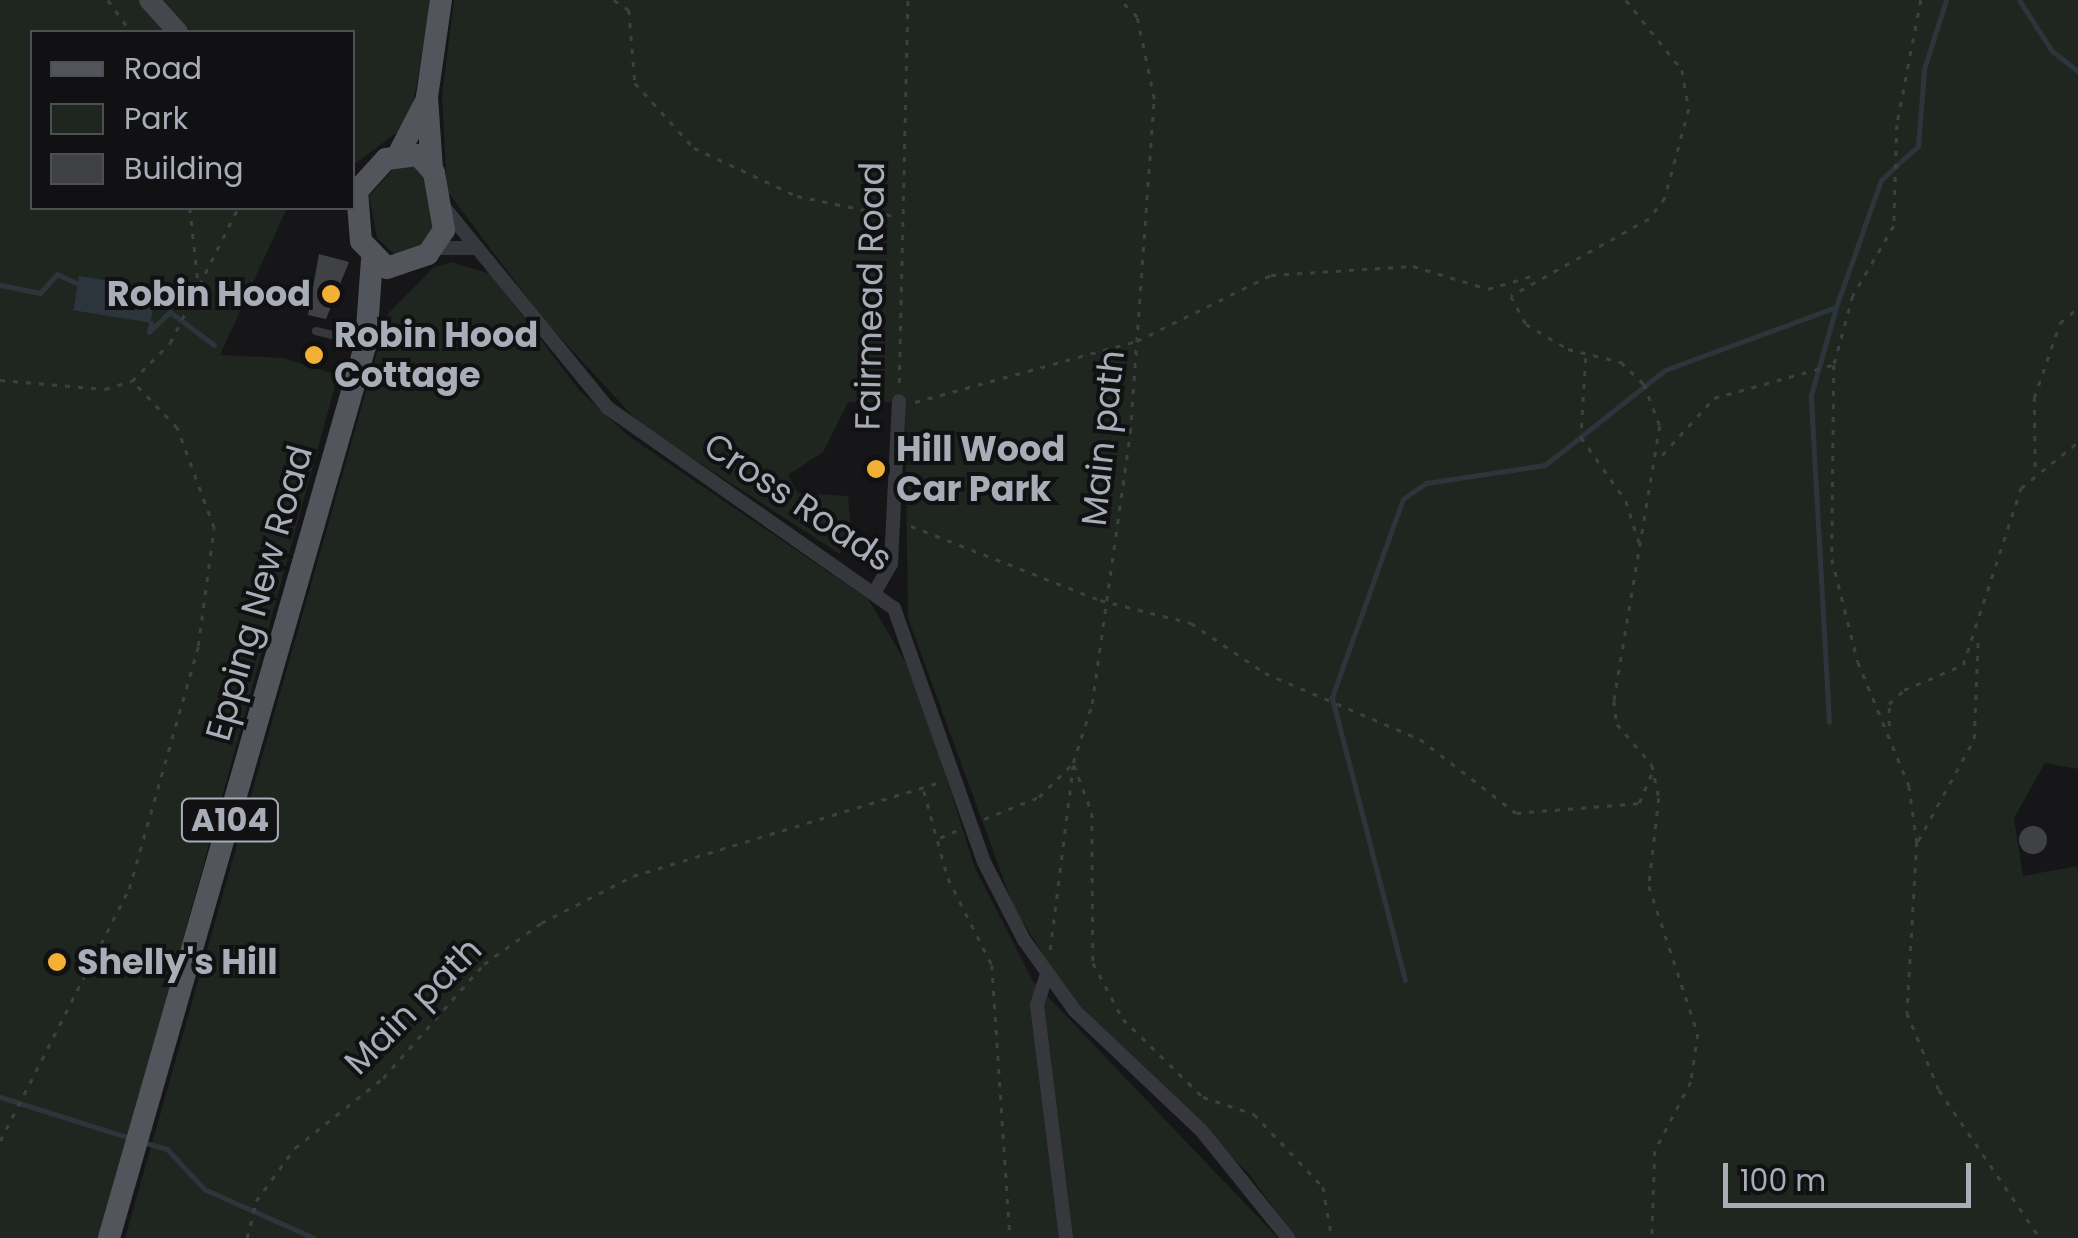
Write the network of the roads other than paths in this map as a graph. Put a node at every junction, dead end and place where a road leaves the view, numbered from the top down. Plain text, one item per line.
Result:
1 (149, 0) edge
2 (441, 0) edge
3 (176, 30) edge
4 (428, 98) junction
5 (398, 155) junction
6 (432, 169) junction
7 (355, 189) edge
8 (355, 194) edge
9 (443, 206) junction
10 (434, 248) junction
11 (476, 248) junction
12 (372, 260) junction
13 (411, 265) junction
14 (373, 314) junction
15 (316, 332) dead end
16 (366, 344) junction
17 (899, 409) road end
18 (876, 588) junction
19 (1047, 974) junction
20 (109, 1238) edge
21 (1066, 1238) edge
22 (1288, 1238) edge

1 - 3 street
2 - 4 main road, A104
4 - 5 main road, A104
4 - 6 main road, A104
5 - 6 main road
5 - 7 main road, A104
6 - 9 main road, A104
8 - 12 main road, A104
9 - 10 main road, A104
9 - 11 street, Cross Roads
10 - 11 street
10 - 13 main road, A104
11 - 18 street, Cross Roads
12 - 13 main road
12 - 14 main road, Epping New Road / A104
13 - 14 main road, Epping New Road / A104
14 - 16 main road, Epping New Road / A104
15 - 16 lane
16 - 20 main road, Epping New Road / A104
17 - 18 street, Fairmead Road
18 - 19 street, Cross Roads
19 - 21 street
19 - 22 street, Cross Roads

